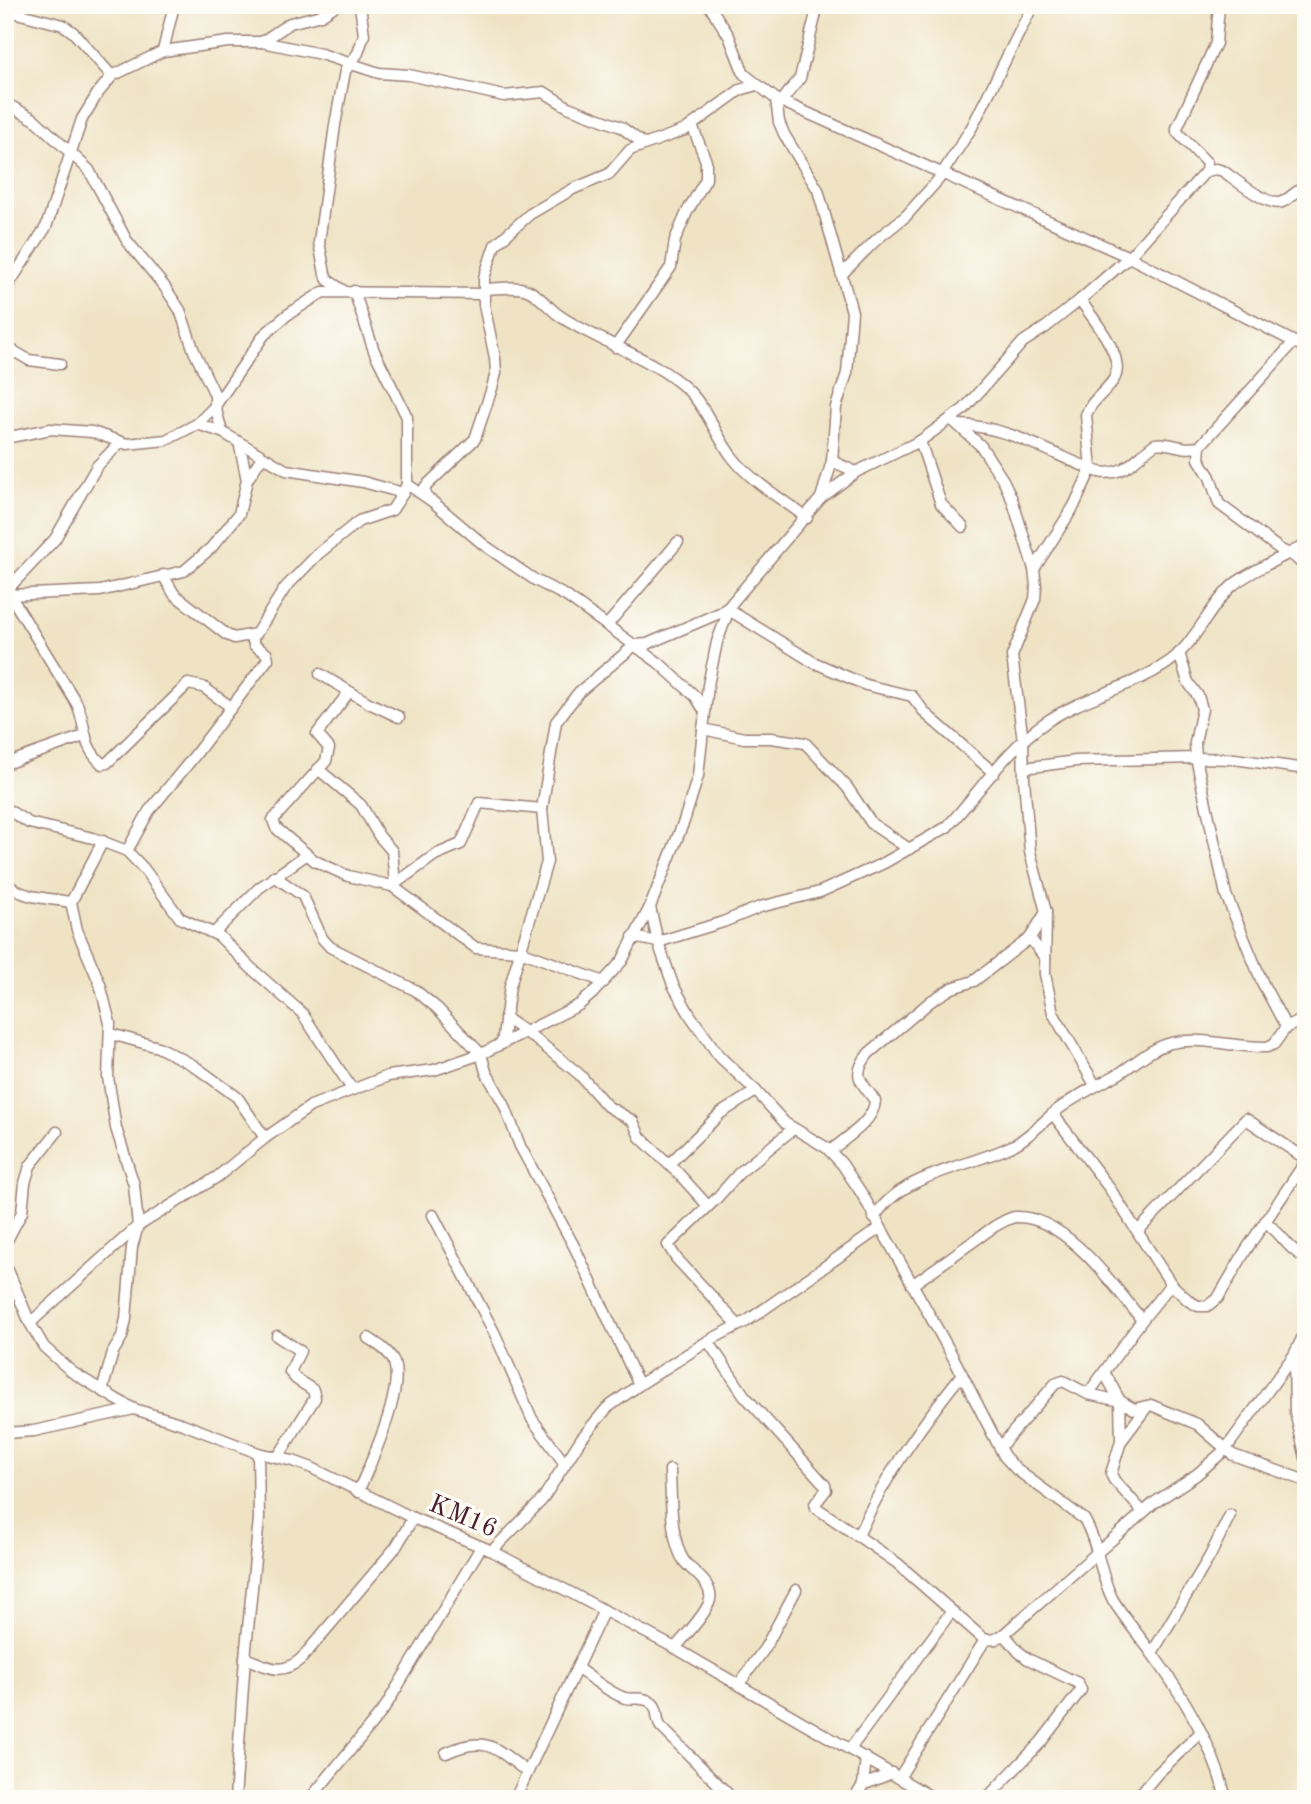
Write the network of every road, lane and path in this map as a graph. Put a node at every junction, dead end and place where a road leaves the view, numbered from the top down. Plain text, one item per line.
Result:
1 (34, 5) edge
2 (174, 5) edge
3 (336, 5) edge
4 (360, 5) edge
5 (709, 5) edge
6 (818, 5) edge
7 (1033, 5) edge
8 (1219, 5) edge
9 (5, 10) edge
10 (24, 14) junction
11 (262, 42) junction
12 (163, 51) junction
13 (349, 63) junction
14 (744, 74) junction
15 (112, 76) junction
16 (756, 85) junction
17 (740, 90) junction
18 (778, 101) junction
19 (5, 103) edge
20 (692, 125) junction
21 (644, 144) junction
22 (72, 152) junction
23 (943, 172) junction
24 (1206, 172) junction
25 (1306, 188) edge
26 (1129, 257) junction
27 (842, 274) junction
28 (328, 280) junction
29 (484, 284) junction
30 (5, 290) edge
31 (349, 291) junction
32 (323, 292) junction
33 (1080, 300) junction
34 (1294, 342) junction
35 (5, 346) edge
36 (615, 347) junction
37 (1306, 348) edge
38 (60, 365) dead end
39 (218, 399) junction
40 (955, 422) junction
41 (197, 424) junction
42 (222, 432) junction
43 (5, 438) edge
44 (239, 442) junction
45 (920, 442) junction
46 (120, 443) junction
47 (1200, 446) junction
48 (262, 457) junction
49 (832, 461) junction
50 (1091, 469) junction
51 (856, 472) junction
52 (247, 480) junction
53 (405, 489) junction
54 (428, 495) junction
55 (821, 498) junction
56 (807, 517) junction
57 (964, 527) dead end
58 (678, 542) dead end
59 (1306, 545) edge
60 (1289, 553) junction
61 (1306, 568) edge
62 (1034, 569) junction
63 (163, 575) junction
64 (7, 594) edge
65 (730, 607) junction
66 (608, 624) junction
67 (252, 636) junction
68 (635, 645) junction
69 (1179, 653) junction
70 (320, 674) dead end
71 (349, 692) junction
72 (231, 707) junction
73 (704, 710) junction
74 (399, 717) dead end
75 (703, 729) junction
76 (84, 736) junction
77 (1023, 741) junction
78 (1196, 758) junction
79 (5, 764) edge
80 (1024, 768) junction
81 (318, 769) junction
82 (1306, 769) edge
83 (994, 773) junction
84 (5, 808) edge
85 (542, 809) junction
86 (103, 841) junction
87 (909, 849) junction
88 (127, 851) junction
89 (306, 855) junction
90 (274, 876) junction
91 (5, 882) edge
92 (393, 885) junction
93 (71, 902) junction
94 (650, 907) junction
95 (1046, 912) junction
96 (214, 933) junction
97 (633, 937) junction
98 (1030, 938) junction
99 (658, 942) junction
100 (520, 951) junction
101 (1045, 958) junction
102 (604, 982) junction
103 (505, 1018) junction
104 (1306, 1018) edge
105 (1287, 1026) junction
106 (523, 1032) junction
107 (111, 1034) junction
108 (502, 1044) junction
109 (481, 1054) junction
110 (1095, 1085) junction
111 (352, 1089) junction
112 (756, 1091) junction
113 (1053, 1114) junction
114 (793, 1129) junction
115 (57, 1132) dead end
116 (265, 1138) junction
117 (830, 1151) junction
118 (1306, 1160) edge
119 (669, 1164) junction
120 (708, 1206) junction
121 (433, 1215) dead end
122 (874, 1218) junction
123 (1265, 1222) junction
124 (138, 1226) junction
125 (880, 1228) junction
126 (1138, 1231) junction
127 (5, 1244) edge
128 (1306, 1258) edge
129 (5, 1263) edge
130 (1171, 1284) junction
131 (912, 1285) junction
132 (1142, 1320) junction
133 (30, 1323) junction
134 (738, 1325) junction
135 (1306, 1330) edge
136 (277, 1336) dead end
137 (368, 1338) dead end
138 (708, 1341) junction
139 (1294, 1356) junction
140 (1104, 1372) junction
141 (962, 1374) junction
142 (639, 1385) junction
143 (102, 1391) junction
144 (1088, 1394) junction
145 (1120, 1401) junction
146 (1147, 1406) junction
147 (134, 1409) junction
148 (5, 1433) edge
149 (1121, 1441) junction
150 (1000, 1447) junction
151 (1225, 1450) junction
152 (258, 1453) junction
153 (278, 1457) junction
154 (1306, 1458) edge
155 (565, 1464) junction
156 (670, 1470) dead end
157 (1306, 1481) edge
158 (358, 1492) junction
159 (1143, 1513) junction
160 (1230, 1515) dead end
161 (413, 1518) junction
162 (858, 1536) junction
163 (481, 1547) junction
164 (492, 1551) junction
165 (1096, 1552) junction
166 (796, 1590) dead end
167 (604, 1610) junction
168 (951, 1612) junction
169 (1004, 1634) junction
170 (985, 1640) junction
171 (676, 1648) junction
172 (1152, 1653) junction
173 (245, 1658) junction
174 (578, 1669) junction
175 (739, 1684) junction
176 (1200, 1732) junction
177 (850, 1749) junction
178 (446, 1754) dead end
179 (866, 1758) junction
180 (527, 1772) junction
181 (895, 1776) junction
182 (863, 1785) junction
183 (722, 1787) junction
184 (235, 1799) edge
185 (310, 1799) edge
186 (515, 1799) edge
187 (716, 1799) edge
188 (733, 1799) edge
189 (854, 1799) edge
190 (935, 1799) edge
191 (986, 1799) edge
192 (1136, 1799) edge
193 (1226, 1799) edge

1 - 10 street
2 - 12 street
3 - 11 street
4 - 13 street
5 - 14 street
6 - 18 street
7 - 23 street
8 - 24 street
9 - 10 street
10 - 15 street
11 - 12 street
11 - 13 street
12 - 15 street
13 - 21 street
13 - 28 street
14 - 16 street
14 - 17 street
15 - 22 street
16 - 17 street
16 - 18 street
17 - 20 street
18 - 23 street
18 - 27 street
19 - 22 street
20 - 21 street
20 - 36 street
21 - 29 street
22 - 30 street
22 - 39 street
23 - 26 street
23 - 27 street
24 - 25 street
24 - 26 street
26 - 33 street
26 - 34 street
27 - 49 street
28 - 31 street
28 - 32 street
29 - 31 street
29 - 36 street
29 - 54 street
31 - 32 street
31 - 53 street
32 - 39 street
33 - 40 street
33 - 50 street
34 - 37 street
34 - 47 street
35 - 38 street
36 - 56 street
39 - 41 street
39 - 42 street
40 - 45 street
40 - 50 street
40 - 62 street
41 - 42 street
41 - 46 street
42 - 44 street
43 - 46 street
44 - 48 street
44 - 52 street
45 - 51 street
45 - 57 street
46 - 64 street
47 - 50 street
47 - 60 street
48 - 52 street
48 - 53 street
49 - 51 street
49 - 55 street
50 - 62 street
51 - 55 street
52 - 63 street
53 - 54 street
53 - 67 street
54 - 66 street
55 - 56 street
56 - 65 street
58 - 66 street
59 - 60 street
60 - 61 street
60 - 69 street
62 - 77 street
63 - 64 street
63 - 67 street
64 - 76 street
65 - 68 street
65 - 73 street
65 - 83 street
66 - 68 street
67 - 72 street
68 - 73 street
68 - 85 street
69 - 77 street
69 - 78 street
70 - 71 street
71 - 74 street
71 - 81 street
72 - 76 street
72 - 88 street
73 - 75 street
75 - 87 street
75 - 94 street
76 - 79 street
77 - 80 street
77 - 83 street
78 - 80 street
78 - 82 street
78 - 105 street
80 - 95 street
81 - 89 street
81 - 92 street
83 - 87 street
84 - 86 street
85 - 92 street
85 - 100 street
86 - 88 street
86 - 93 street
87 - 99 street
88 - 96 street
89 - 90 street
89 - 92 street
90 - 96 street
90 - 109 street
91 - 93 street
92 - 100 street
93 - 107 street
94 - 97 street
94 - 99 street
95 - 98 street
95 - 101 street
96 - 111 street
97 - 99 street
97 - 102 street
98 - 101 street
98 - 117 street
99 - 112 street
100 - 102 street
100 - 103 street
101 - 110 street
102 - 106 street
103 - 106 street
103 - 108 street
104 - 105 street
105 - 110 street
106 - 108 street
106 - 119 street
107 - 116 street
107 - 124 street
108 - 109 street
109 - 111 street
109 - 142 street
110 - 113 street
111 - 116 street
112 - 114 street
112 - 119 street
113 - 122 street
113 - 126 street
114 - 117 street
114 - 120 street
115 - 127 street
116 - 124 street
117 - 122 street
118 - 123 street
118 - 126 street
119 - 120 street
120 - 134 street
121 - 155 street
122 - 125 street
123 - 128 street
123 - 130 street
124 - 133 street
124 - 143 street
125 - 131 street
125 - 134 street
126 - 130 street
129 - 133 street, KM16
130 - 132 street
131 - 132 street
131 - 141 street
132 - 140 street
133 - 143 street, KM16
134 - 138 street
135 - 139 street
136 - 153 street
137 - 158 street
138 - 142 street
138 - 162 street
139 - 151 street
139 - 154 street
140 - 144 street
140 - 145 street
141 - 150 street
141 - 162 street
142 - 155 street
143 - 147 street, KM16
144 - 145 street
144 - 150 street
145 - 146 street
145 - 149 street
146 - 149 street
146 - 151 street
147 - 148 street
147 - 152 street, KM16
149 - 159 street
150 - 165 street
151 - 157 street
151 - 159 street
152 - 153 street, KM16
152 - 173 street
153 - 158 street, KM16
155 - 164 street
156 - 171 street
158 - 161 street, KM16
159 - 165 street
160 - 172 street
161 - 163 street, KM16
161 - 173 street
162 - 168 street
163 - 164 street, KM16
163 - 185 street
164 - 167 street, KM16
165 - 169 street
165 - 172 street
166 - 175 street
167 - 171 street, KM16
167 - 174 street
168 - 170 street
168 - 177 street
169 - 170 street
169 - 191 street
170 - 181 street
171 - 175 street, KM16
172 - 176 street
173 - 184 street
174 - 180 street
174 - 183 street
175 - 177 street, KM16
176 - 192 street
176 - 193 street
177 - 179 street, KM16
178 - 180 street
179 - 181 street, KM16
179 - 182 street
180 - 186 street
181 - 182 street
181 - 190 street, KM16
182 - 189 street
183 - 187 street
183 - 188 street

